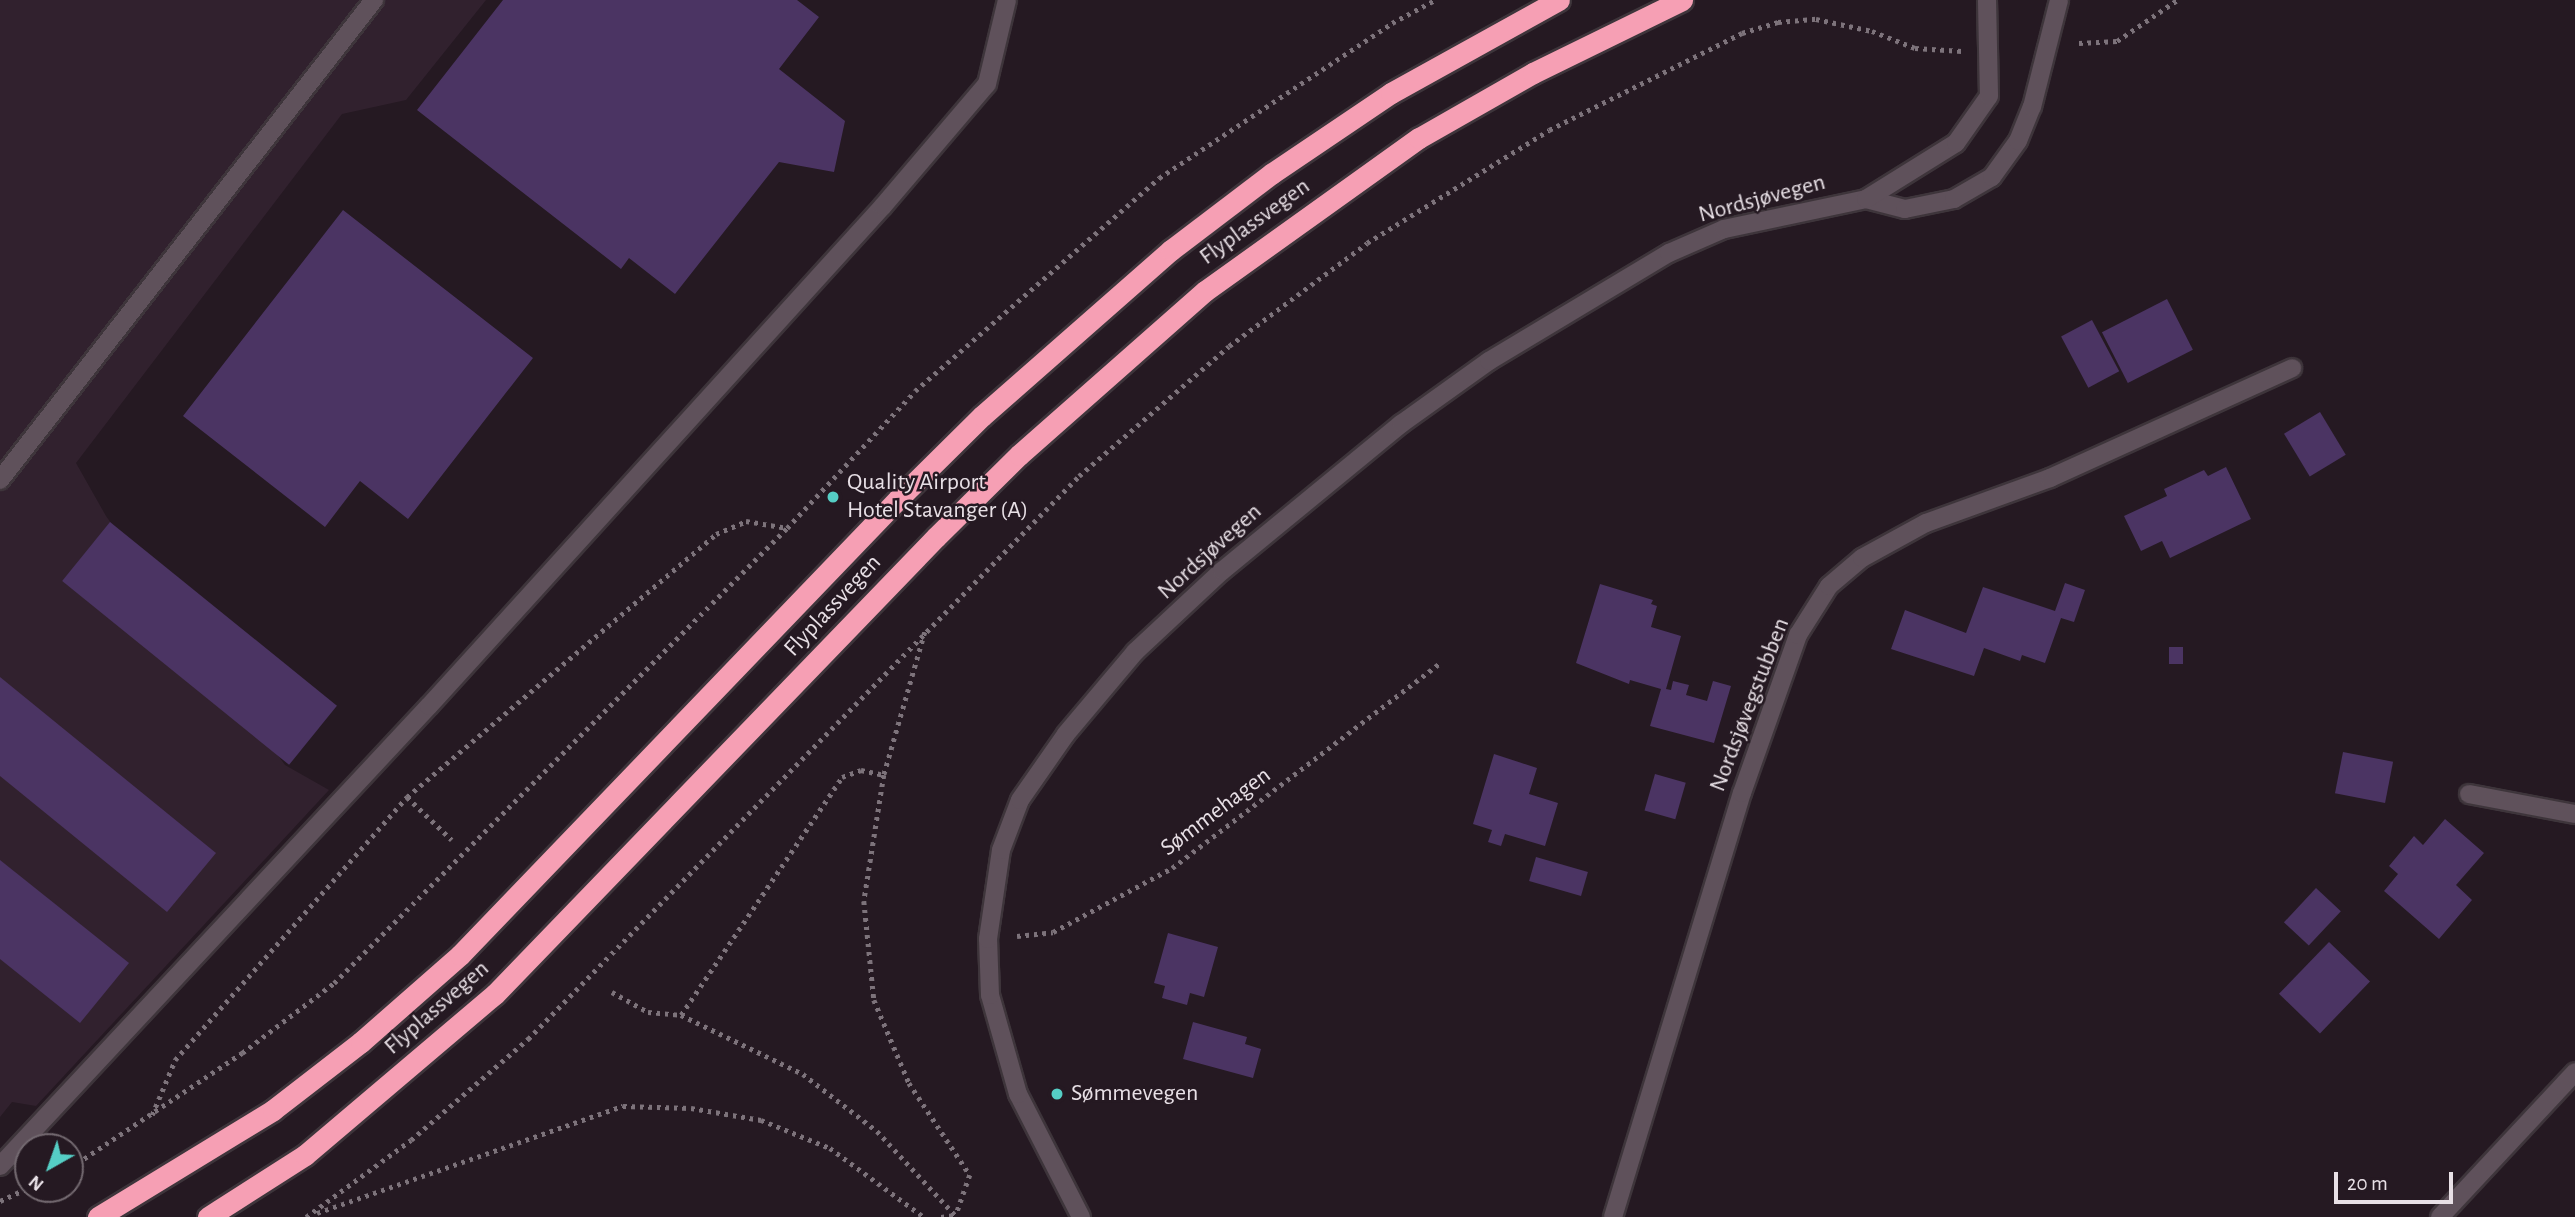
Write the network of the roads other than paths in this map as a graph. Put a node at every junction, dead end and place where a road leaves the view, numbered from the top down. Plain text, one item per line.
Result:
1 (374, 0) edge
2 (1007, 0) edge
3 (1559, 0) edge
4 (1682, 0) edge
5 (1987, 0) edge
6 (2059, 0) edge
7 (1866, 198) junction
8 (2292, 368) dead end
9 (0, 480) edge
10 (2469, 794) dead end
11 (2575, 814) edge
12 (2575, 1072) edge
13 (0, 1166) edge
14 (1075, 1215) edge
15 (98, 1217) edge
16 (208, 1217) edge
17 (1613, 1217) edge
18 (2440, 1217) edge

1 - 9 street
2 - 13 street
3 - 15 highway, Flyplassvegen
4 - 16 highway, Flyplassvegen
5 - 7 street, Nordsjøvegen
6 - 7 street, Nordsjøvegen
7 - 14 street, Nordsjøvegen
8 - 17 street, Nordsjøvegstubben
10 - 11 street
12 - 18 street

